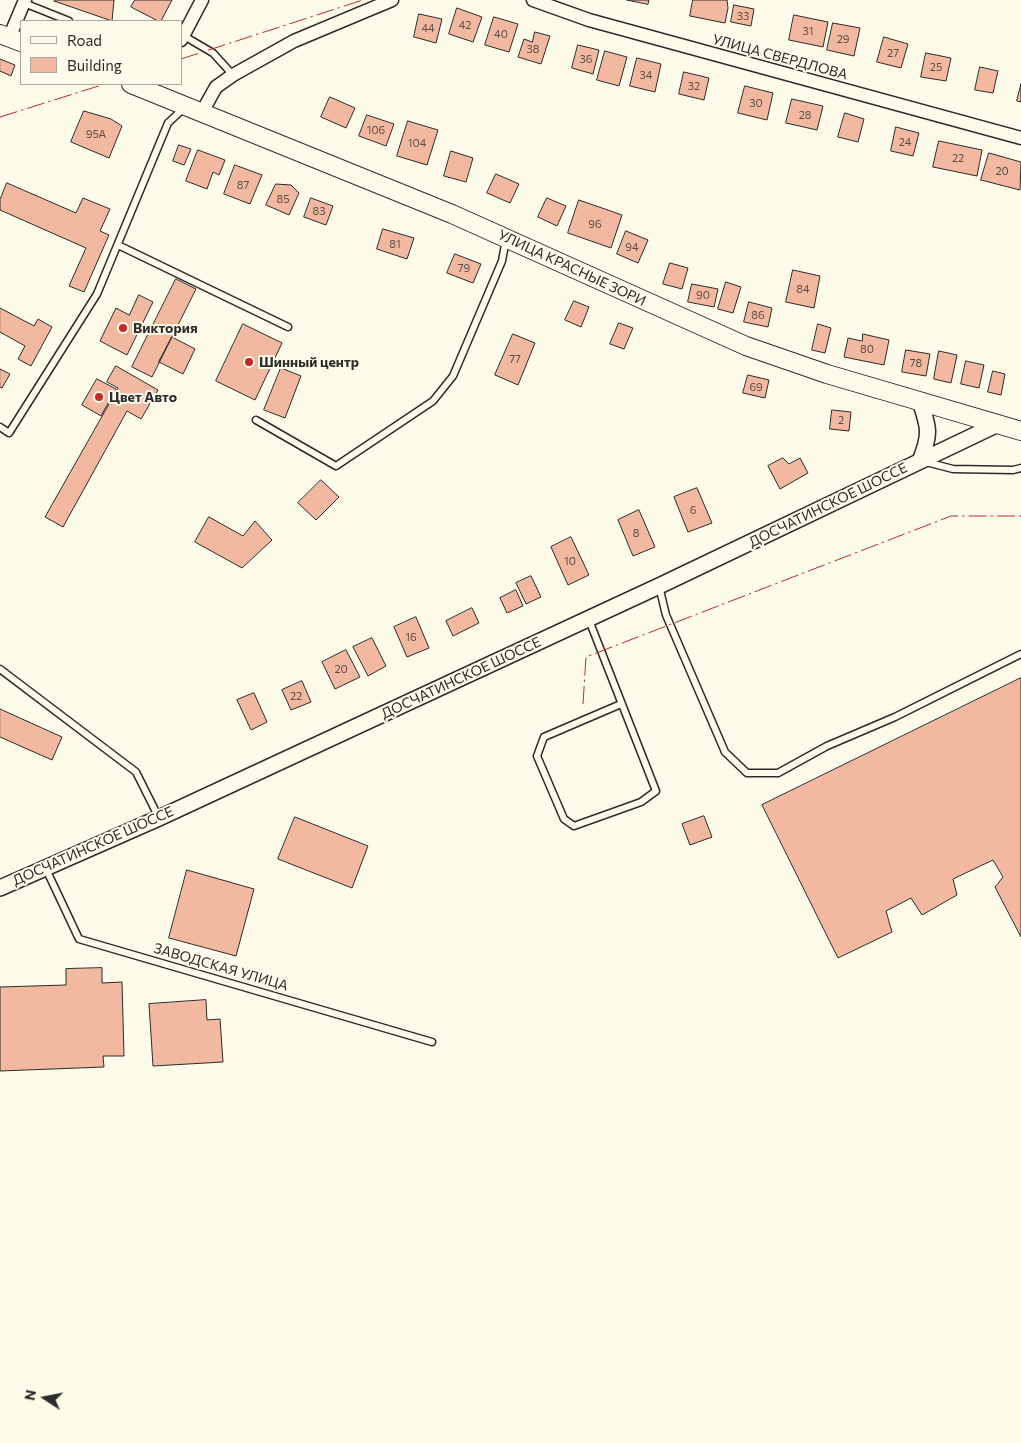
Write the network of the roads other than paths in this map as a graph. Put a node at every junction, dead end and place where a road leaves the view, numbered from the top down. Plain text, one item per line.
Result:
1 (202, 0) edge
2 (392, 0) edge
3 (533, 0) edge
4 (24, 1) edge
5 (67, 20) edge
6 (10, 38) edge
7 (182, 38) edge
8 (233, 75) junction
9 (137, 85) edge
10 (159, 89) edge
11 (186, 105) junction
12 (202, 112) junction
13 (1021, 138) edge
14 (506, 238) junction
15 (118, 245) junction
16 (288, 327) dead end
17 (920, 401) junction
18 (256, 420) dead end
19 (998, 424) junction
20 (0, 427) edge
21 (1021, 431) edge
22 (920, 461) junction
23 (1021, 468) edge
24 (659, 586) junction
25 (588, 619) junction
26 (1021, 654) edge
27 (0, 669) edge
28 (621, 704) junction
29 (159, 818) junction
30 (45, 868) junction
31 (0, 888) edge
32 (432, 1042) dead end

1 - 7 street
2 - 8 street
3 - 13 street, УЛИЦА СВЕРДЛОВА
4 - 5 lane
4 - 6 street
7 - 8 lane
8 - 12 street
9 - 10 main road, УЛИЦА КРАСНЫЕ ЗОРИ
10 - 11 main road, УЛИЦА КРАСНЫЕ ЗОРИ
11 - 12 main road, УЛИЦА КРАСНЫЕ ЗОРИ
11 - 15 lane
12 - 14 main road, УЛИЦА КРАСНЫЕ ЗОРИ
14 - 17 main road, УЛИЦА КРАСНЫЕ ЗОРИ
14 - 18 lane
15 - 16 lane
15 - 20 lane
17 - 19 main road, УЛИЦА КРАСНЫЕ ЗОРИ
17 - 22 street, ДОСЧАТИНСКОЕ ШОССЕ
19 - 21 main road, УЛИЦА КРАСНЫЕ ЗОРИ
19 - 22 street, ДОСЧАТИНСКОЕ ШОССЕ
22 - 23 lane
22 - 24 street, ДОСЧАТИНСКОЕ ШОССЕ
24 - 25 street, ДОСЧАТИНСКОЕ ШОССЕ
24 - 26 lane
25 - 28 lane
25 - 29 street, ДОСЧАТИНСКОЕ ШОССЕ
27 - 29 lane
28 - 28 lane
29 - 30 street, ДОСЧАТИНСКОЕ ШОССЕ
30 - 31 street, ДОСЧАТИНСКОЕ ШОССЕ
30 - 32 lane, ЗАВОДСКАЯ УЛИЦА

